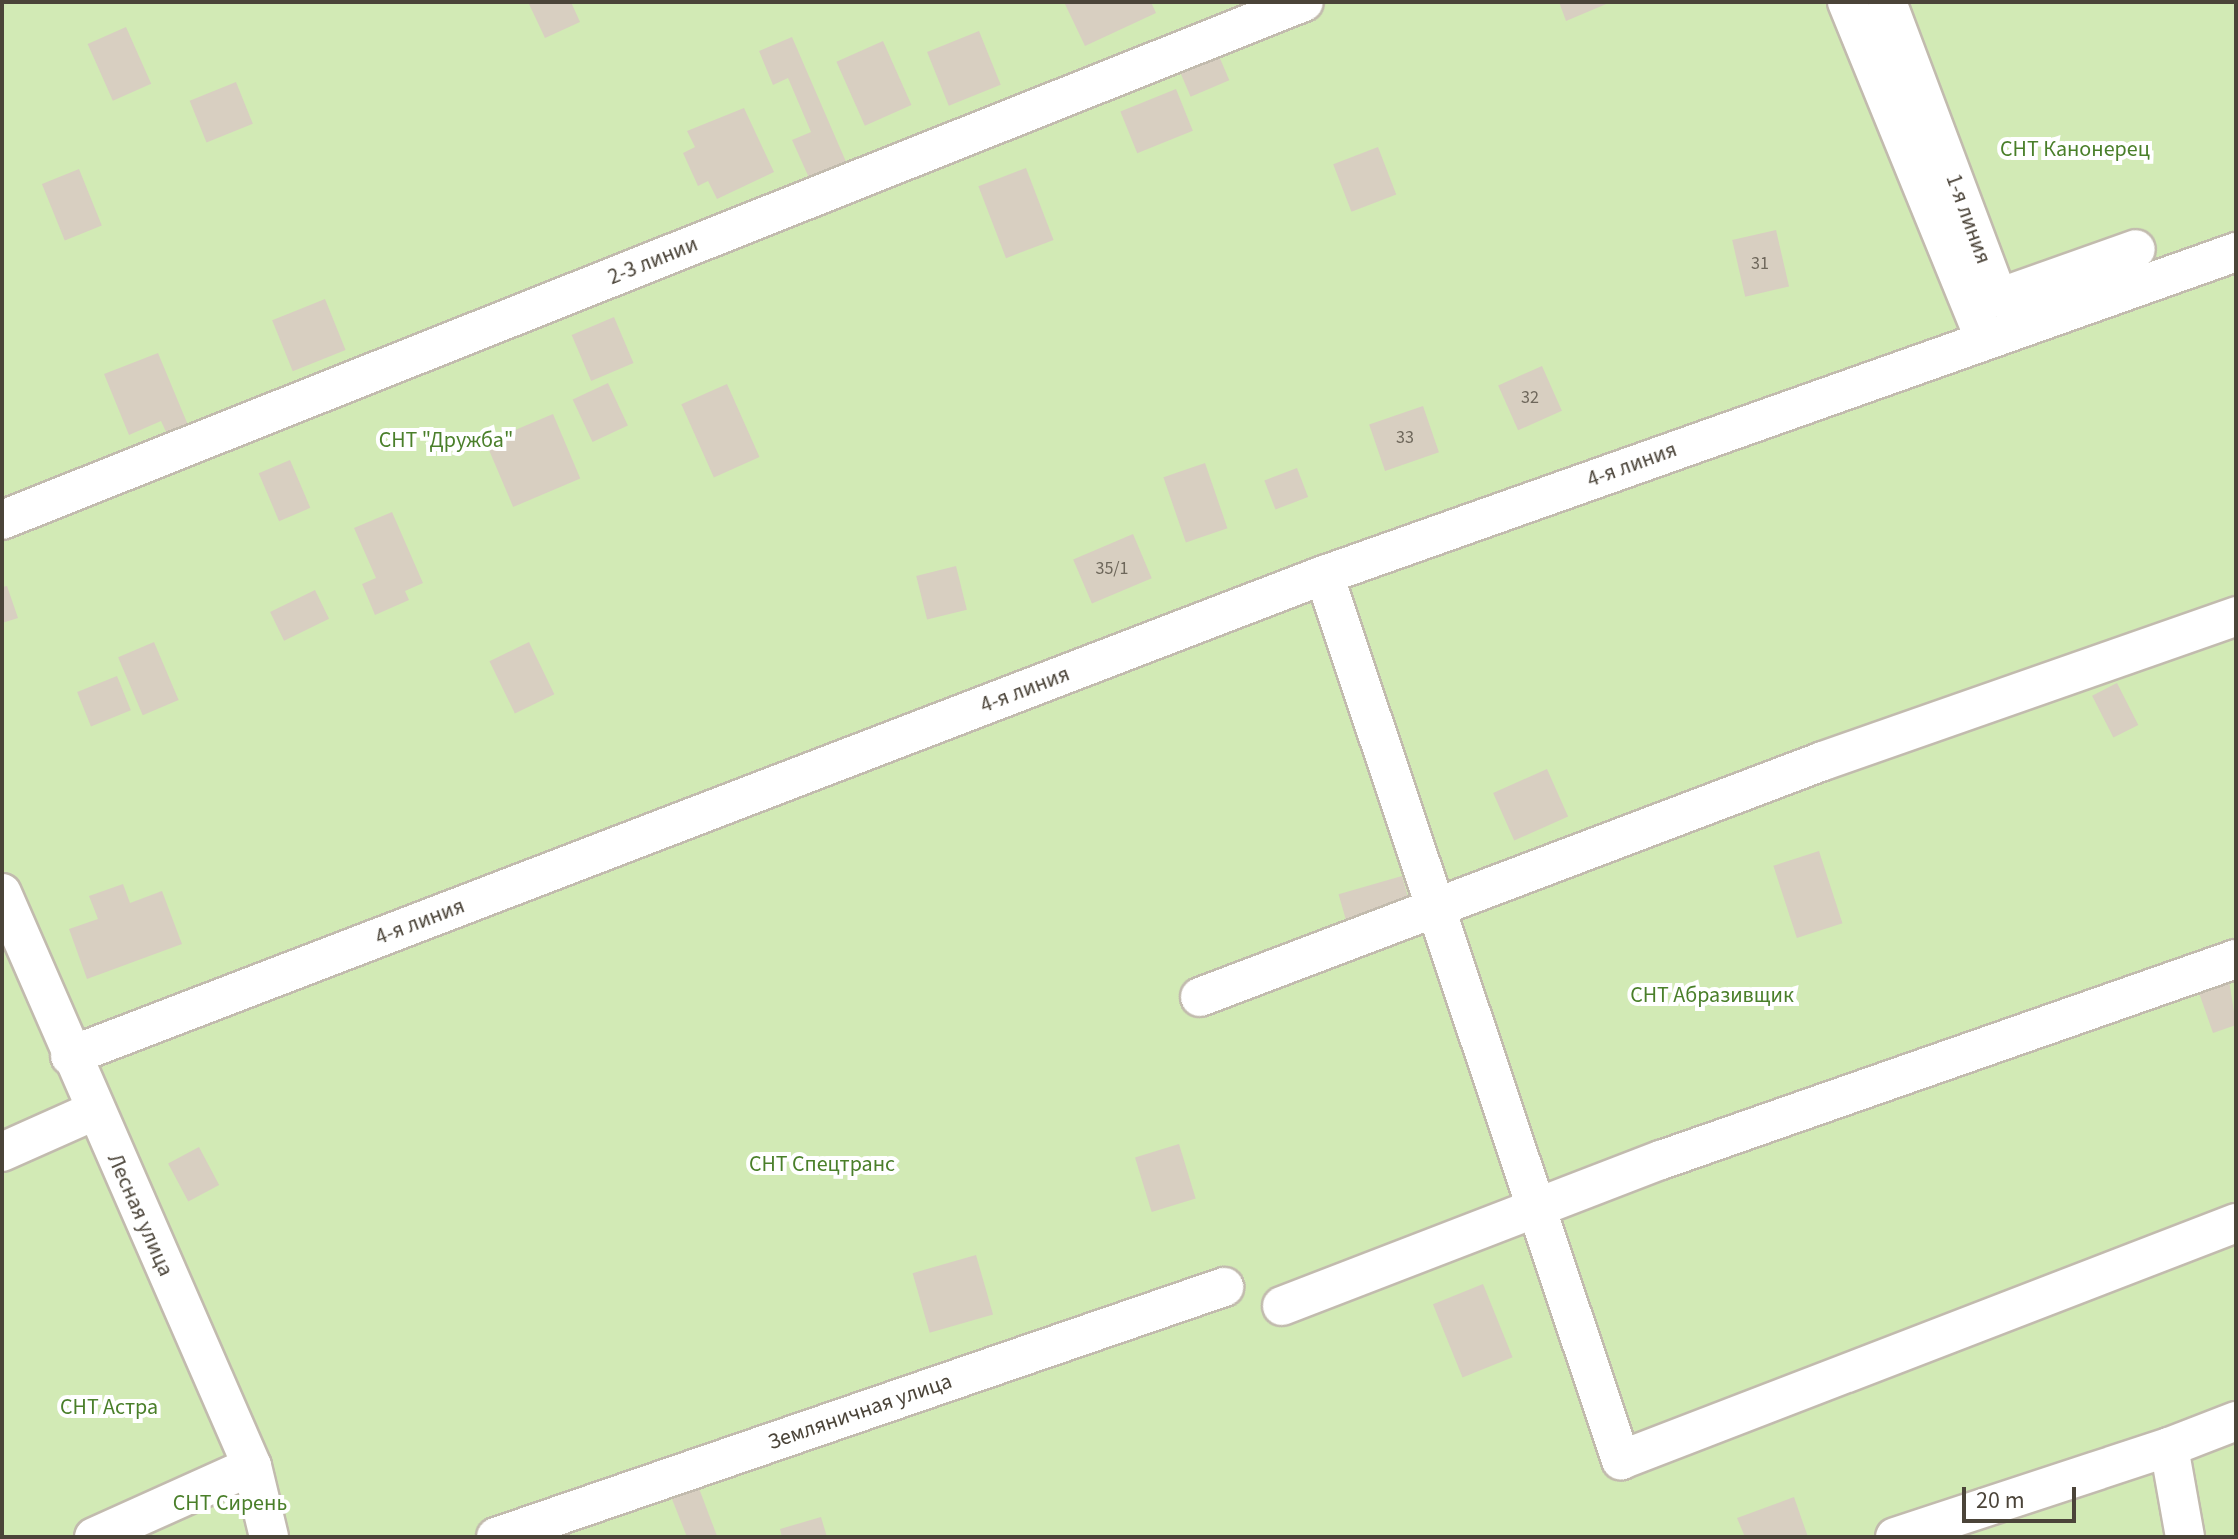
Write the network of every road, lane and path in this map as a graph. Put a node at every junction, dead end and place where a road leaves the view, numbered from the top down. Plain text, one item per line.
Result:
1 (1304, 2) edge
2 (1847, 2) edge
3 (1887, 2) edge
4 (2136, 249) dead end
5 (2236, 252) edge
6 (1985, 340) junction
7 (2, 520) edge
8 (1324, 575) junction
9 (2236, 616) edge
10 (2, 893) edge
11 (1439, 909) junction
12 (2236, 959) edge
13 (1200, 997) dead end
14 (70, 1056) junction
15 (94, 1111) junction
16 (2, 1152) edge
17 (1541, 1208) junction
18 (2236, 1223) edge
19 (1224, 1287) dead end
20 (1282, 1306) dead end
21 (2236, 1421) edge
22 (2169, 1447) junction
23 (252, 1466) junction
24 (94, 1537) edge
25 (269, 1537) edge
26 (496, 1537) edge
27 (1895, 1537) edge
28 (2185, 1537) edge

1 - 7 street, 2-3 линии
2 - 6 street
3 - 4 street, 1-я линия
5 - 6 street, 4-я линия
6 - 8 street, 4-я линия
8 - 11 street
8 - 14 street, 4-я линия
9 - 11 street
10 - 14 street, Лесная улица
11 - 13 street
11 - 17 street
12 - 17 street
14 - 15 street, Лесная улица
15 - 16 street
15 - 23 street, Лесная улица
17 - 18 street
17 - 20 street
19 - 26 street, Земляничная улица
21 - 22 street
22 - 27 street
22 - 28 street
23 - 24 street
23 - 25 street, Лесная улица

